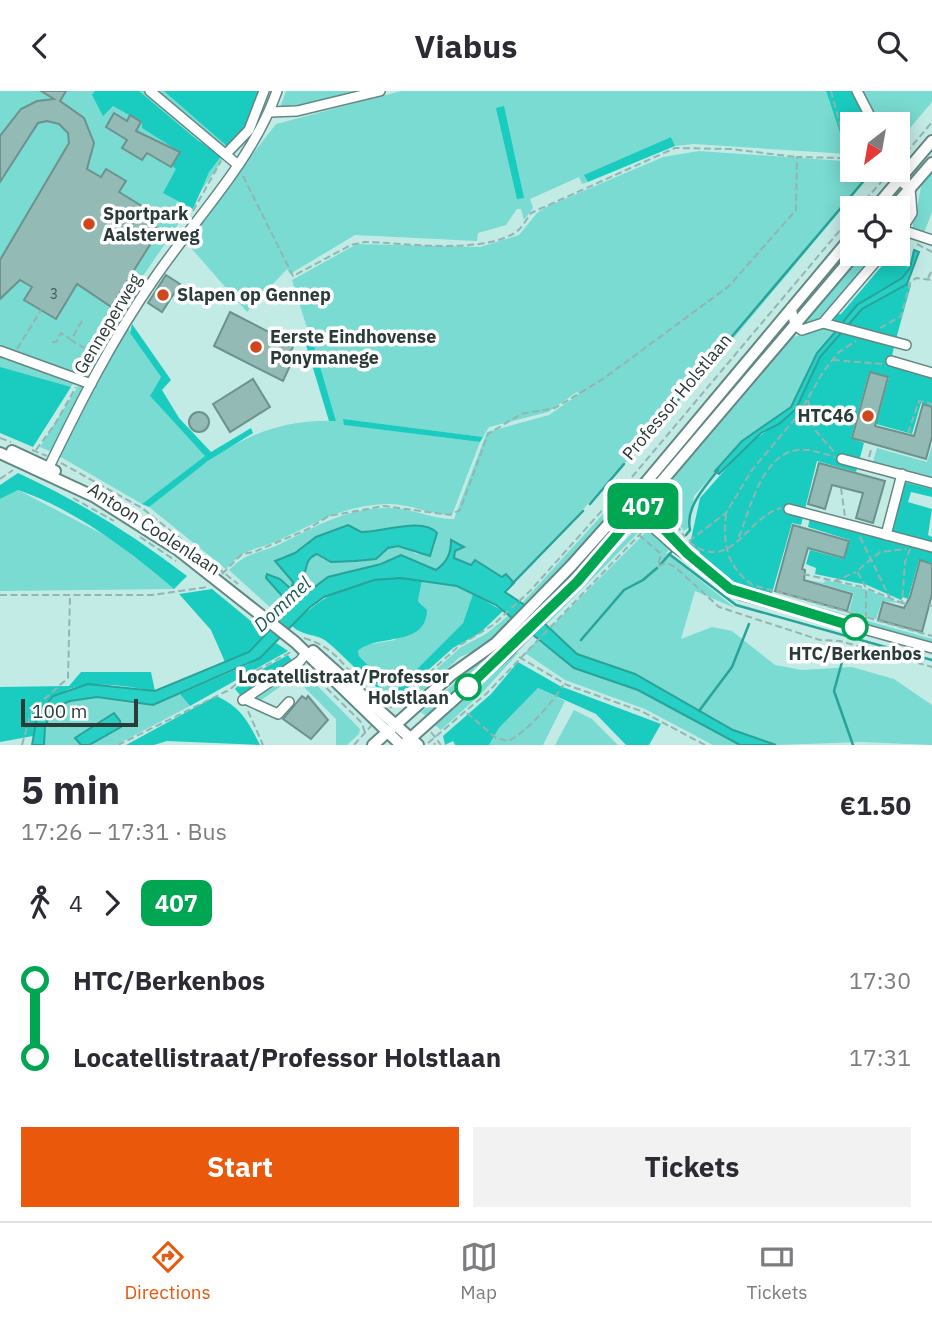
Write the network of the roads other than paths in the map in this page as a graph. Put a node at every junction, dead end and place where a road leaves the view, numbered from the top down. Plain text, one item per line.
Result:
1 (150, 91) edge
2 (264, 91) edge
3 (277, 91) edge
4 (380, 91) edge
5 (858, 91) edge
6 (270, 112) junction
7 (868, 112) edge
8 (932, 141) edge
9 (226, 154) junction
10 (932, 163) edge
11 (238, 165) junction
12 (910, 167) edge
13 (897, 182) edge
14 (902, 182) edge
15 (910, 188) junction
16 (885, 196) edge
17 (903, 196) edge
18 (910, 216) edge
19 (910, 235) edge
20 (932, 240) edge
21 (840, 250) edge
22 (845, 266) edge
23 (872, 266) edge
24 (791, 308) junction
25 (823, 323) junction
26 (795, 325) junction
27 (906, 345) dead end
28 (0, 351) edge
29 (891, 361) road end
30 (932, 373) edge
31 (91, 384) junction
32 (3, 446) edge
33 (842, 459) road end
34 (49, 467) junction
35 (902, 474) junction
36 (932, 483) edge
37 (630, 500) junction
38 (789, 509) road end
39 (640, 510) junction
40 (886, 535) junction
41 (930, 547) edge
42 (291, 644) junction
43 (932, 649) edge
44 (303, 657) junction
45 (289, 702) dead end
46 (393, 728) junction
47 (412, 743) edge
48 (373, 745) edge

1 - 9 street
2 - 9 street
3 - 6 street, Genneperweg
4 - 6 street
5 - 7 street
6 - 11 street, Genneperweg
8 - 12 main road
9 - 11 street
10 - 15 main road
11 - 31 street, Genneperweg
13 - 16 main road
14 - 15 street
15 - 17 main road
15 - 18 street
19 - 20 street
21 - 24 main road, Professor Holstlaan
22 - 26 main road
23 - 25 street
24 - 26 street
24 - 37 main road, Professor Holstlaan
25 - 26 street
25 - 27 street
26 - 39 main road
28 - 31 street
29 - 30 street
31 - 34 street, Genneperweg
32 - 34 main road, Antoon Coolenlaan
33 - 35 street
34 - 42 main road, Antoon Coolenlaan
35 - 36 street
35 - 40 street
37 - 39 street
37 - 46 main road, Professor Holstlaan
38 - 40 street
39 - 43 street
39 - 47 main road
40 - 41 street
42 - 44 main road, Antoon Coolenlaan
42 - 46 main road, Antoon Coolenlaan
44 - 45 street
44 - 46 main road, Antoon Coolenlaan
46 - 47 main road, Antoon Coolenlaan
46 - 48 main road, Professor Holstlaan

